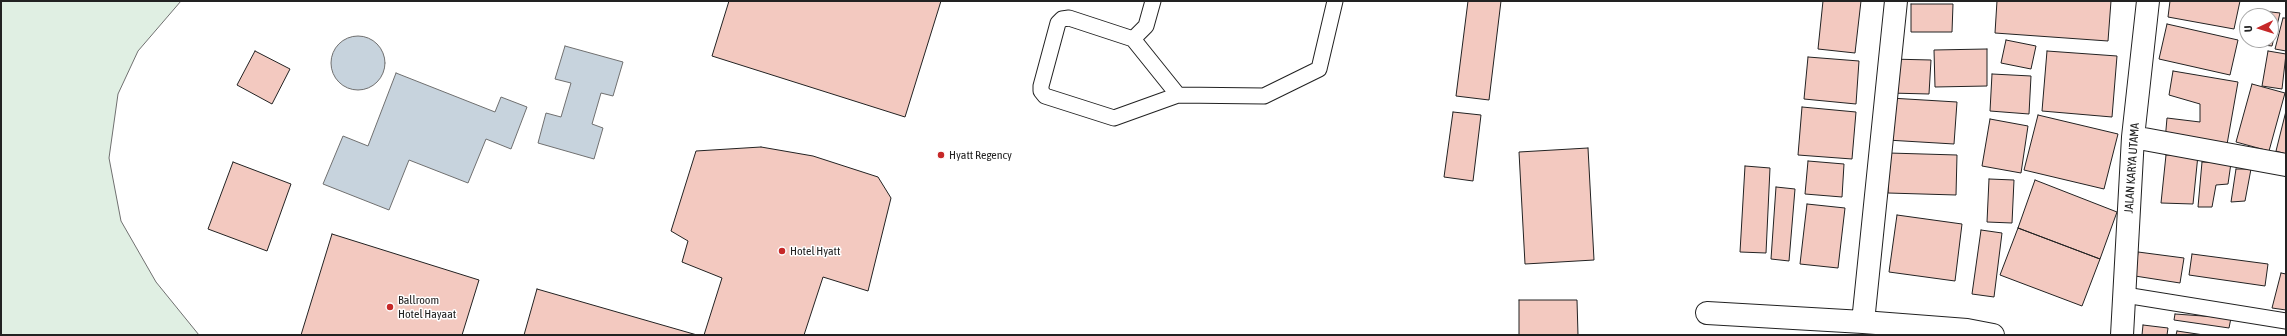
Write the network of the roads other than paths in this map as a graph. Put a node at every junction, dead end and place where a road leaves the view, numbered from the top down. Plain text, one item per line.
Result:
1 (1153, 1) edge
2 (1335, 1) edge
3 (1896, 1) edge
4 (2148, 1) edge
5 (1133, 39) junction
6 (1178, 95) junction
7 (2133, 137) junction
8 (2286, 165) edge
9 (2125, 295) junction
10 (1707, 313) dead end
11 (2286, 321) edge
12 (1863, 322) junction
13 (1967, 333) edge
14 (1992, 335) edge
15 (2122, 335) edge

1 - 5 lane
2 - 6 lane
3 - 12 street
4 - 7 street, JALAN KARYA UTAMA
5 - 6 lane
5 - 6 lane
7 - 8 street
7 - 9 street, JALAN KARYA UTAMA
9 - 11 lane
9 - 15 street, JALAN KARYA UTAMA
10 - 12 street
12 - 13 street
13 - 14 street

